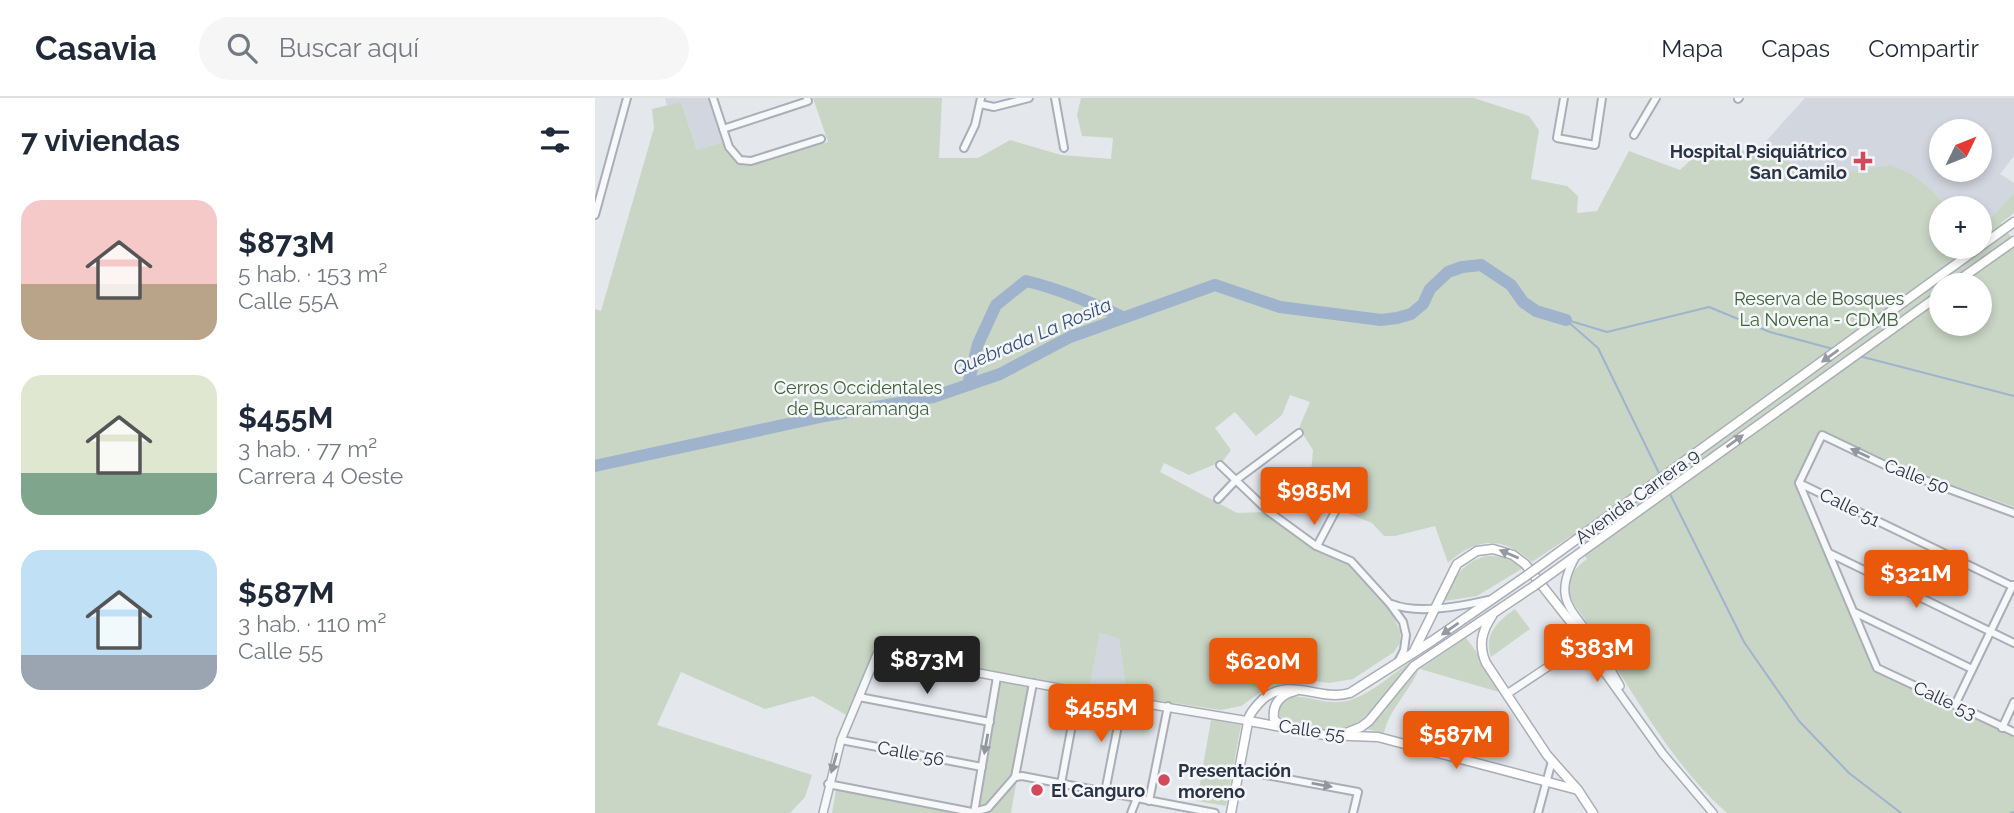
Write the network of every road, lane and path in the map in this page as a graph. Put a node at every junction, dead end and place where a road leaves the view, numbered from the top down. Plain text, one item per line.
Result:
1 (627, 98) edge
2 (713, 98) edge
3 (1029, 98) edge
4 (1055, 98) edge
5 (1564, 98) edge
6 (1602, 98) edge
7 (1656, 98) edge
8 (808, 99) edge
9 (980, 101) edge
10 (723, 129) junction
11 (1634, 135) dead end
12 (821, 139) dead end
13 (964, 148) dead end
14 (1064, 148) dead end
15 (595, 215) edge
16 (2014, 222) edge
17 (2013, 241) edge
18 (1969, 273) edge
19 (1929, 302) edge
20 (1299, 433) dead end
21 (1220, 465) dead end
22 (1310, 479) dead end
23 (1236, 480) junction
24 (1799, 483) junction
25 (1218, 499) dead end
26 (1268, 510) junction
27 (1336, 510) dead end
28 (2014, 513) edge
29 (1317, 546) junction
30 (1829, 553) junction
31 (1578, 554) junction
32 (2014, 585) edge
33 (1493, 599) junction
34 (1390, 604) junction
35 (1436, 607) junction
36 (1495, 612) junction
37 (1854, 612) junction
38 (1570, 621) junction
39 (1991, 631) junction
40 (2014, 643) edge
41 (1576, 648) junction
42 (1411, 655) junction
43 (1604, 656) junction
44 (1397, 664) junction
45 (1972, 669) junction
46 (997, 677) junction
47 (1033, 684) junction
48 (1304, 690) junction
49 (1078, 692) junction
50 (1507, 694) junction
51 (859, 697) junction
52 (1625, 698) junction
53 (1123, 700) junction
54 (2014, 702) edge
55 (1955, 705) junction
56 (1168, 706) junction
57 (1249, 721) junction
58 (990, 722) junction
59 (1282, 727) junction
60 (2002, 727) junction
61 (2014, 732) edge
62 (1337, 736) junction
63 (841, 740) junction
64 (1552, 761) junction
65 (982, 767) junction
66 (1239, 770) junction
67 (1015, 777) junction
68 (1547, 780) junction
69 (828, 784) junction
70 (1061, 784) junction
71 (1578, 790) junction
72 (1105, 792) junction
73 (1137, 798) junction
74 (1149, 801) junction
75 (823, 813) edge
76 (975, 813) edge
77 (1132, 813) edge
78 (1215, 813) edge
79 (1231, 813) edge
80 (1353, 813) edge
81 (1538, 813) edge
82 (1593, 813) edge
83 (1713, 813) edge

1 - 15 street
2 - 10 street
3 - 9 street
4 - 14 street
5 - 6 street
7 - 11 street
8 - 10 street
9 - 13 street
10 - 12 street
16 -> 33 main road, Avenida Carrera 9, bridge
17 - 18 main road
31 -> 19 main road, Avenida Carrera 9
20 - 23 street
21 - 23 street
22 - 26 street
23 - 25 street
23 - 26 street
28 -> 24 street, Calle 50
24 - 30 street
24 - 32 street, Calle 51
26 - 29 street
27 - 29 street
29 - 34 street
30 - 37 street
30 - 39 street
31 - 36 main road, Avenida Carrera 9, bridge
31 - 43 street
32 - 39 street
33 - 35 street
33 -> 42 main road, Avenida Carrera 9
34 - 35 street
34 - 44 street
38 -> 35 main road
35 - 42 main road
36 - 50 main road
36 - 62 main road, Avenida Carrera 9
37 - 45 street
37 - 55 street, Calle 53
38 - 41 street
38 - 43 main road
39 - 40 street
39 - 45 street
41 - 50 street
41 - 52 street
42 - 44 main road, Avenida Carrera 9
43 - 52 street
44 - 48 main road, Avenida Carrera 9
45 - 55 street
46 - 47 street, Calle 55
46 - 51 street, Calle 55
46 - 58 street
47 - 49 street, Calle 55
47 - 67 street
48 - 57 main road, Avenida Carrera 9
48 - 59 main road
49 - 53 street, Calle 55
49 - 70 street
50 - 64 main road
51 - 58 street
51 - 63 street
52 - 83 street
53 - 56 street, Calle 55
53 - 72 street
54 - 60 street
55 - 60 street, Calle 53
56 - 57 street, Calle 55
56 - 74 street
57 - 59 main road, Calle 55
57 - 66 main road
58 -> 65 street
59 - 62 main road, Calle 55
60 - 61 street, Calle 53
62 - 68 main road, Calle 55
63 - 65 street, Calle 56
63 -> 69 street
64 - 68 street
64 - 71 main road
65 - 76 street
66 - 79 main road
66 -> 80 street
67 - 70 street
67 - 76 street
68 - 71 main road, Calle 55
68 - 81 street
69 - 75 street
69 - 76 street
70 - 72 street
71 - 82 main road
72 - 73 street
73 - 74 street
73 - 77 street
74 - 78 street

